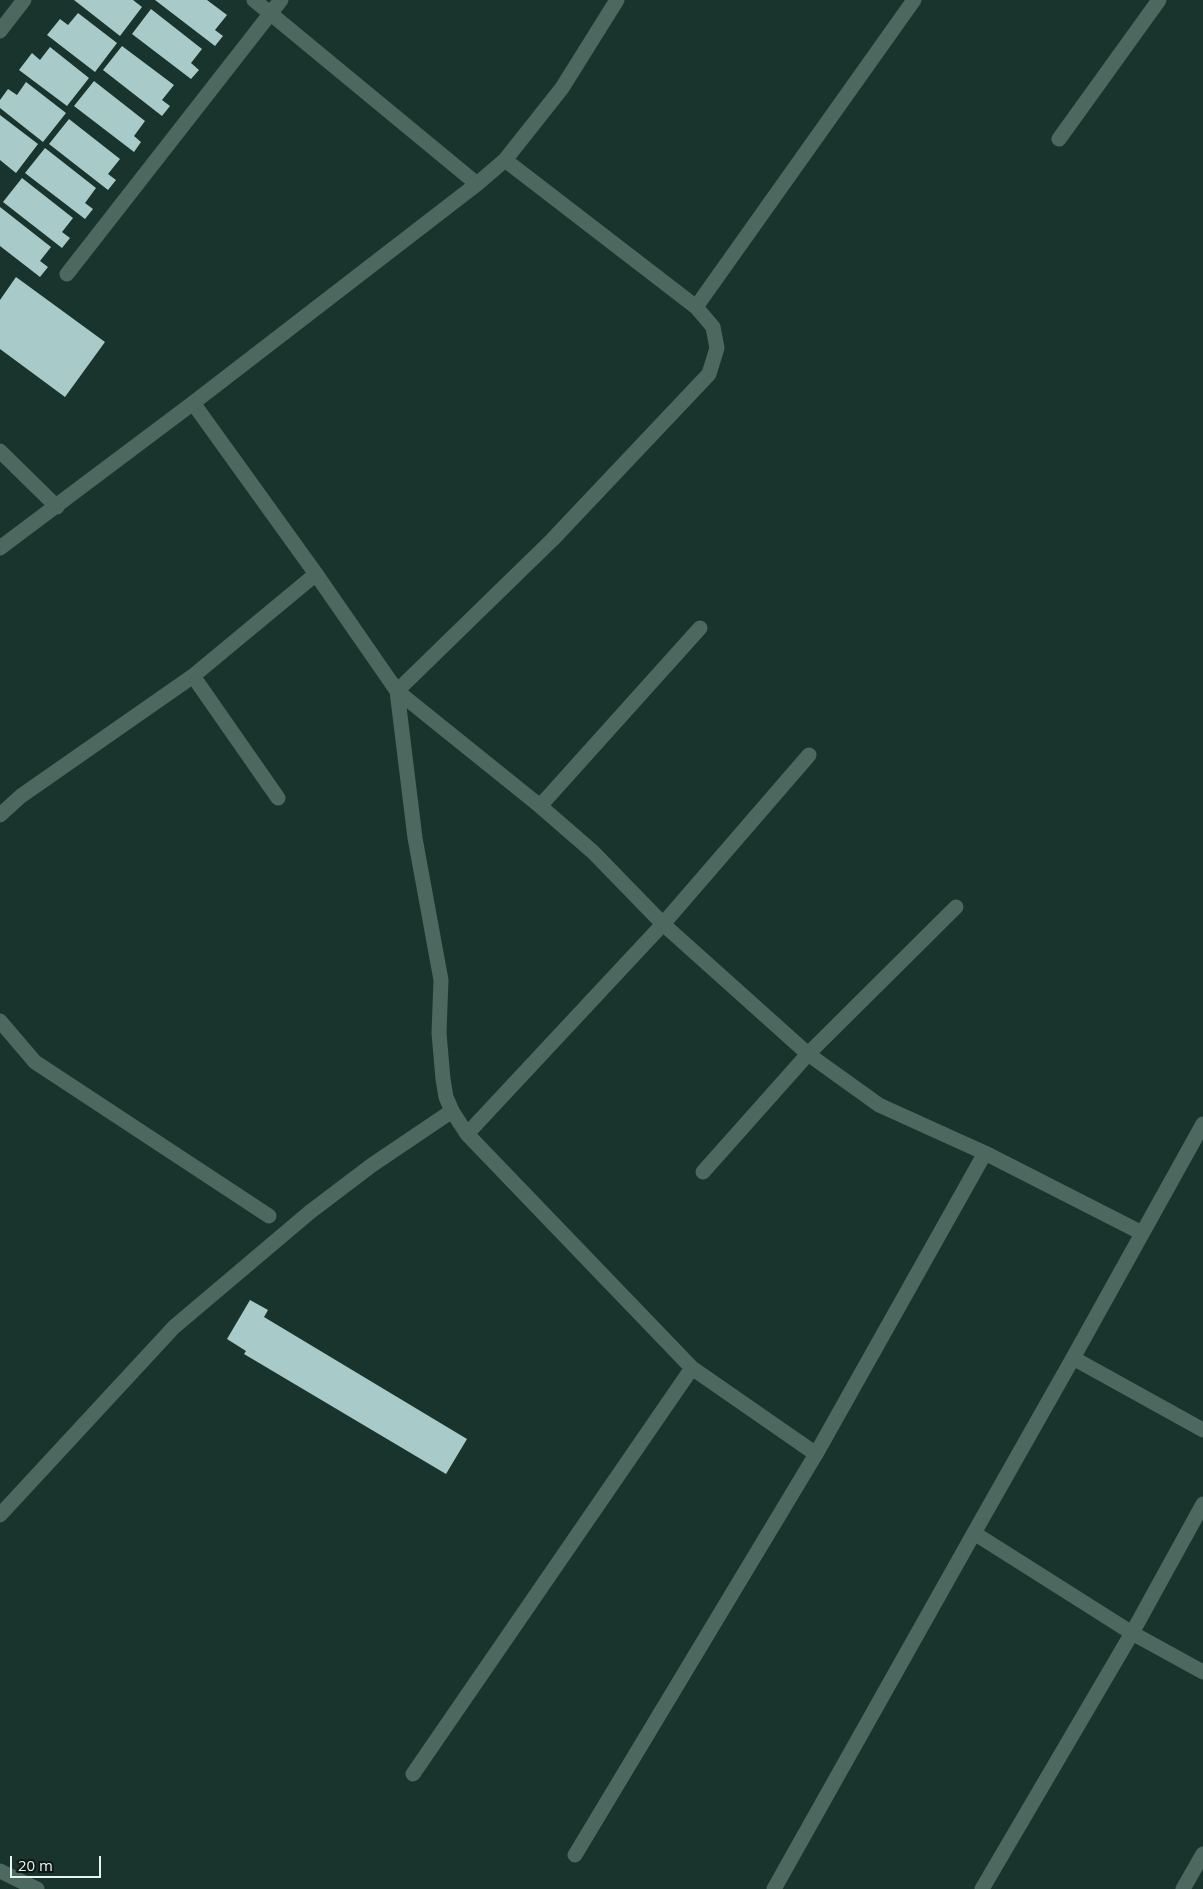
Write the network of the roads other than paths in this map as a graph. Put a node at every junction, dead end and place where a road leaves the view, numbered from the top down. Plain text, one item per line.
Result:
1 (24, 0) edge
2 (254, 0) edge
3 (280, 0) edge
4 (617, 0) edge
5 (914, 0) edge
6 (1159, 0) edge
7 (270, 14) junction
8 (0, 31) edge
9 (1058, 139) dead end
10 (505, 160) junction
11 (476, 184) junction
12 (67, 274) dead end
13 (696, 307) junction
14 (193, 403) junction
15 (0, 451) edge
16 (57, 507) junction
17 (0, 548) edge
18 (316, 574) junction
19 (700, 628) dead end
20 (193, 676) junction
21 (397, 691) junction
22 (810, 755) dead end
23 (278, 798) dead end
24 (540, 806) junction
25 (0, 815) edge
26 (956, 907) dead end
27 (663, 924) junction
28 (0, 1021) edge
29 (808, 1054) junction
30 (452, 1111) junction
31 (1203, 1124) edge
32 (467, 1134) junction
33 (985, 1153) junction
34 (703, 1172) dead end
35 (269, 1216) dead end
36 (1142, 1233) junction
37 (1073, 1358) junction
38 (692, 1368) junction
39 (1203, 1430) edge
40 (816, 1454) junction
41 (1203, 1504) edge
42 (0, 1515) edge
43 (974, 1533) junction
44 (1132, 1633) junction
45 (1203, 1672) edge
46 (413, 1774) dead end
47 (1203, 1854) edge
48 (575, 1855) dead end
49 (0, 1871) edge
50 (36, 1889) edge
51 (774, 1889) edge
52 (982, 1889) edge
53 (1183, 1889) edge

1 - 8 street
2 - 7 street
3 - 7 street
4 - 10 street
5 - 13 street
6 - 9 street
7 - 11 street
7 - 12 street
10 - 11 street
10 - 13 street
11 - 14 street
13 - 21 street
14 - 16 street
14 - 18 street
15 - 16 street
16 - 17 street
18 - 20 street
18 - 21 street
19 - 24 street
20 - 23 street
20 - 25 street
21 - 24 street
21 - 30 street
22 - 27 street
24 - 27 street
26 - 29 street
27 - 29 street
27 - 32 street
28 - 35 street
29 - 33 street
29 - 34 street
30 - 32 street
30 - 42 street
31 - 36 street
32 - 38 street
33 - 36 street
33 - 40 street
36 - 37 street
37 - 39 street
37 - 43 street
38 - 40 street
38 - 46 street
40 - 48 street
41 - 44 street
43 - 44 street
43 - 51 street
44 - 45 street
44 - 52 street
47 - 53 street
49 - 50 street

